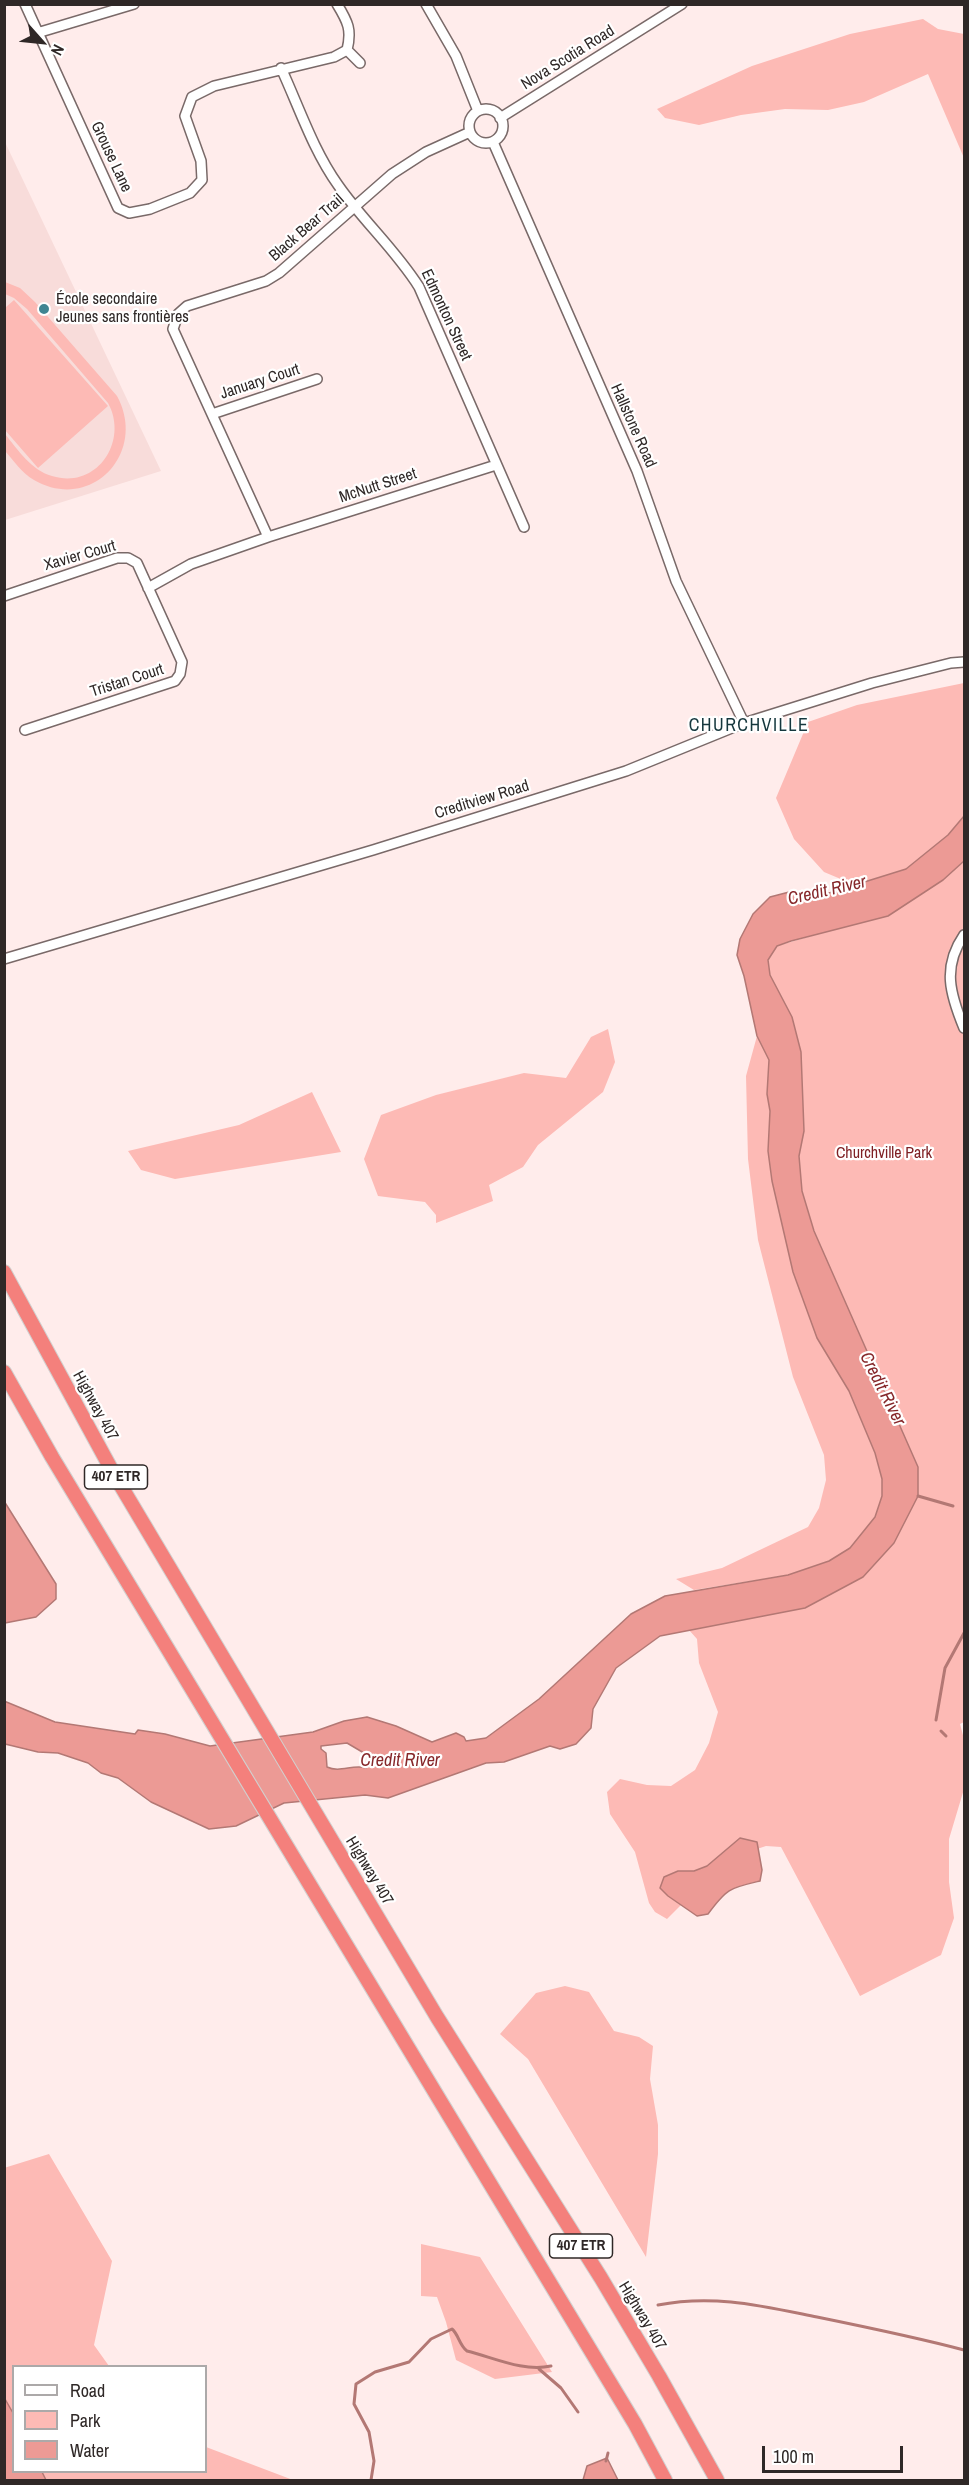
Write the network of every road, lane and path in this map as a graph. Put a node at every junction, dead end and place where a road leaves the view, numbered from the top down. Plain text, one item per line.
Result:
1 (25, 4) edge
2 (134, 4) edge
3 (337, 4) edge
4 (426, 4) edge
5 (682, 4) edge
6 (37, 33) junction
7 (348, 50) junction
8 (360, 63) dead end
9 (281, 68) junction
10 (478, 111) junction
11 (500, 118) junction
12 (470, 132) junction
13 (493, 142) junction
14 (355, 206) junction
15 (317, 379) dead end
16 (212, 414) junction
17 (496, 465) junction
18 (524, 526) dead end
19 (268, 537) junction
20 (148, 588) junction
21 (4, 596) edge
22 (964, 662) edge
23 (744, 723) junction
24 (25, 730) dead end
25 (964, 935) edge
26 (4, 959) edge
27 (964, 1028) edge
28 (4, 1272) edge
29 (4, 1372) edge
30 (665, 2481) edge
31 (717, 2481) edge

1 - 6 street, Grouse Lane
2 - 6 street
3 - 7 street
4 - 10 street
5 - 11 street, Nova Scotia Road
6 - 9 street, Grouse Lane
7 - 8 street
7 - 9 street, Grouse Lane
9 - 14 street, Edmonton Street
10 - 11 street
10 - 12 street
11 - 13 street
12 - 13 street
12 - 14 street, Black Bear Trail
13 - 23 street, Hallstone Road
14 - 16 street, Black Bear Trail
14 - 17 street, Edmonton Street
15 - 16 street, January Court
16 - 19 street, Black Bear Trail
17 - 18 street, Edmonton Street
17 - 19 street, McNutt Street
19 - 20 street
20 - 21 street, Xavier Court
20 - 24 street, Tristan Court
22 - 23 street, Creditview Road
23 - 26 street, Creditview Road
25 - 27 street
28 - 31 highway, Highway 407 / 407 ETR
29 - 30 highway, 407 ETR

